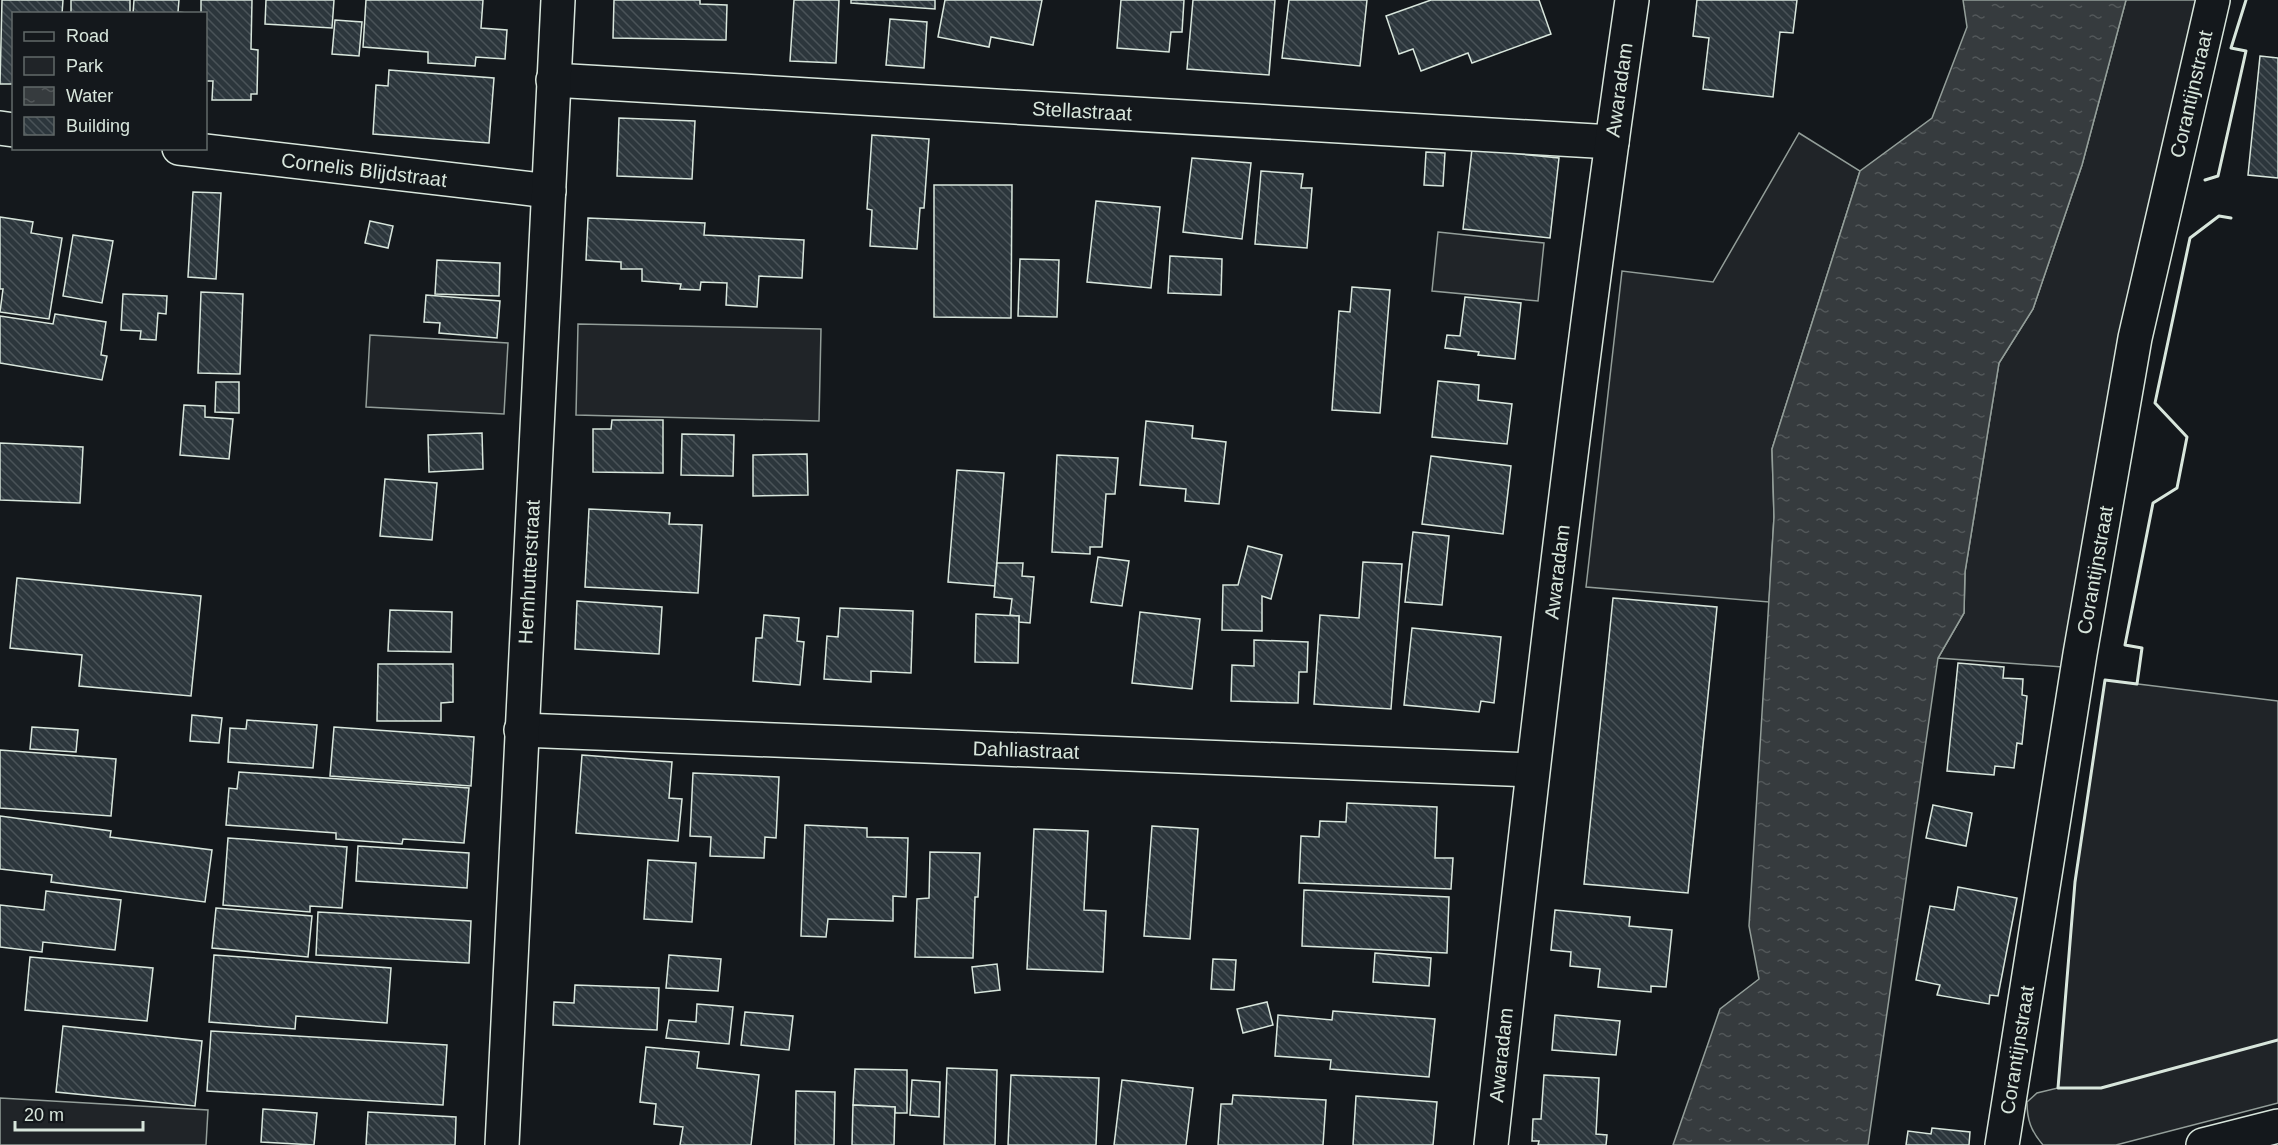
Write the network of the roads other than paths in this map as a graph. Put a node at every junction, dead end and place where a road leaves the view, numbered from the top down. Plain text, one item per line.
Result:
1 (558, 0) edge
2 (1632, 0) edge
3 (2213, 0) edge
4 (553, 80) junction
5 (1611, 142) junction
6 (196, 150) edge
7 (549, 191) junction
8 (521, 730) junction
9 (1532, 770) junction
10 (2278, 1126) edge
11 (502, 1145) edge
12 (1491, 1145) edge
13 (2002, 1145) edge
14 (2203, 1145) edge

1 - 4 street, Hernhutterstraat
2 - 5 street, Awaradam
3 - 13 street, Corantijnstraat
4 - 5 street, Stellastraat
4 - 7 street, Hernhutterstraat
5 - 9 street, Awaradam
6 - 7 street, Cornelis Blijdstraat
7 - 8 street, Hernhutterstraat
8 - 9 street, Dahliastraat
8 - 11 street, Hernhutterstraat
9 - 12 street, Awaradam
10 - 14 street

